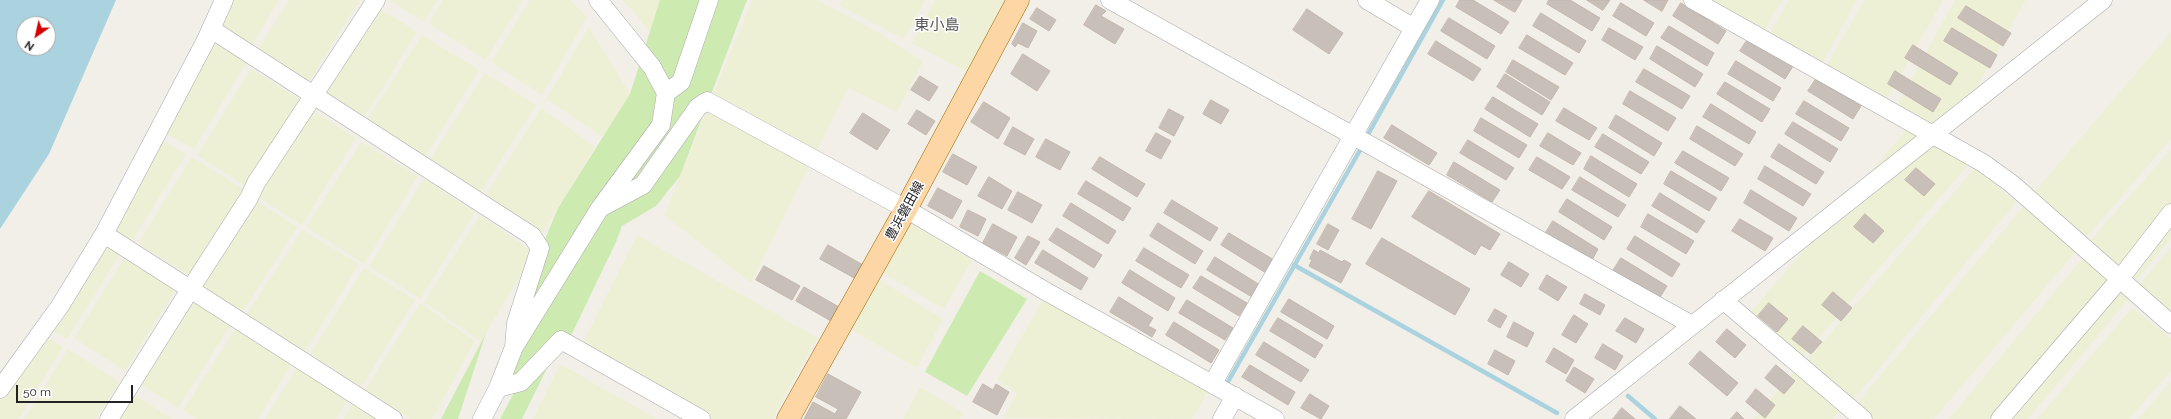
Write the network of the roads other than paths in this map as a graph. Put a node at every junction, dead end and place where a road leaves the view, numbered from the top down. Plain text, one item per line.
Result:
1 (224, 0) edge
2 (376, 0) edge
3 (598, 0) edge
4 (709, 0) edge
5 (1018, 0) edge
6 (1110, 0) edge
7 (1367, 0) edge
8 (1430, 0) edge
9 (1693, 0) edge
10 (2103, 0) edge
11 (1414, 28) junction
12 (211, 29) junction
13 (666, 93) junction
14 (313, 94) junction
15 (1933, 134) junction
16 (1353, 136) junction
17 (600, 208) junction
18 (906, 209) junction
19 (2171, 213) edge
20 (104, 234) junction
21 (2119, 280) junction
22 (191, 288) junction
23 (1723, 300) junction
24 (2171, 324) edge
25 (1692, 325) junction
26 (514, 347) junction
27 (498, 388) junction
28 (0, 389) edge
29 (1225, 391) junction
30 (109, 419) edge
31 (393, 419) edge
32 (482, 419) edge
33 (701, 419) edge
34 (788, 419) edge
35 (1222, 419) edge
36 (1275, 419) edge
37 (1574, 419) edge
38 (1863, 419) edge
39 (2000, 419) edge

1 - 12 street
2 - 14 street
3 - 13 street
4 - 13 street
5 - 18 main road, 豊浜磐田線
6 - 16 street
7 - 11 street
8 - 11 street
9 - 15 street
10 - 15 street
11 - 16 street
12 - 14 street
12 - 20 street
13 - 17 street
14 - 22 street
14 - 26 street
15 - 21 street
15 - 23 street
16 - 25 street
16 - 29 street
17 - 18 street
17 - 26 street
18 - 29 street
18 - 34 main road, 豊浜磐田線
19 - 21 street
20 - 22 street
20 - 28 street
21 - 24 street
21 - 39 street
22 - 30 street
22 - 31 street
23 - 25 street
23 - 38 street
25 - 37 street
26 - 27 street
27 - 32 street
27 - 33 street
29 - 35 street
29 - 36 street

